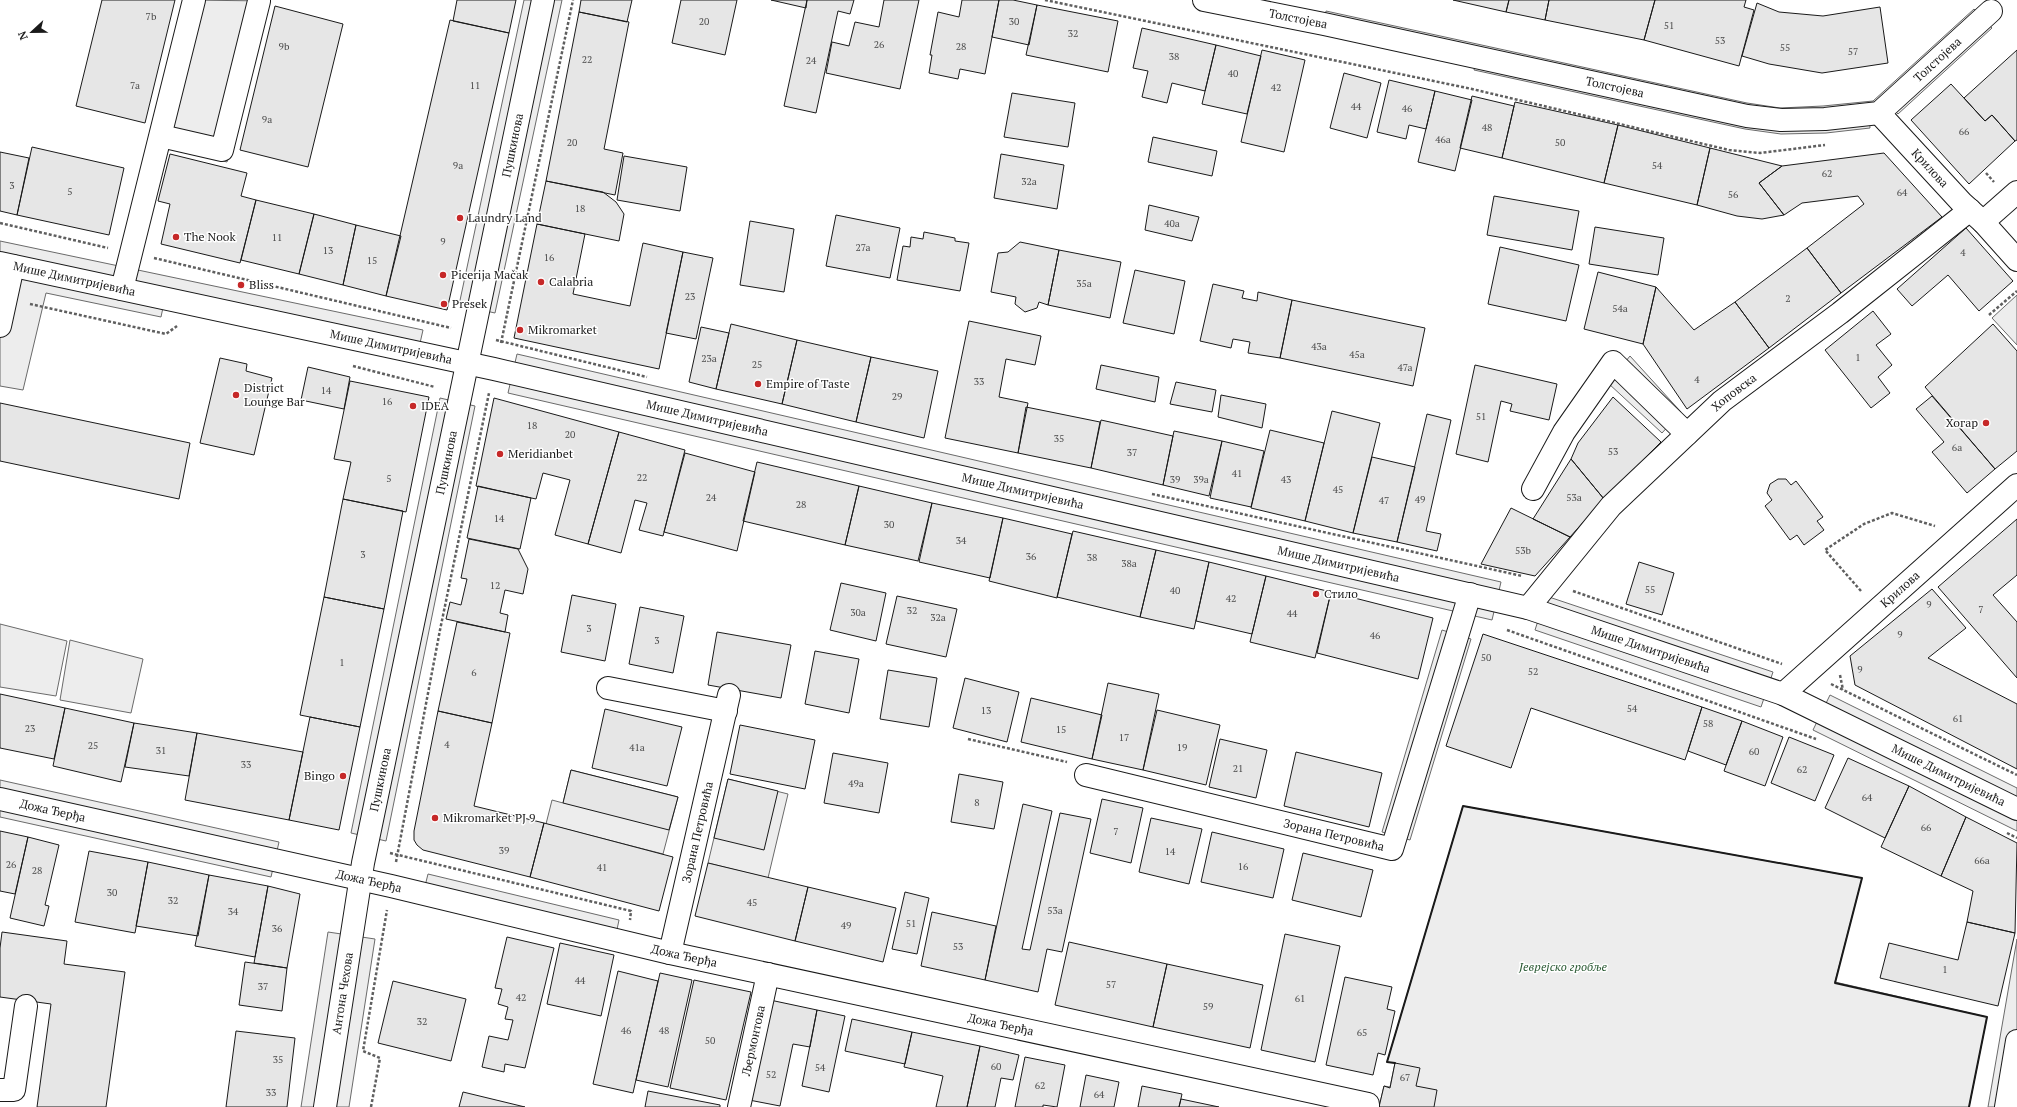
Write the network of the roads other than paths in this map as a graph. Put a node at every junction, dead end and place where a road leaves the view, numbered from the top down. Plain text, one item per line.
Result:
1 (194, 0) edge
2 (543, 0) edge
3 (1204, 0) edge
4 (259, 1) dead end
5 (1991, 11) dead end
6 (1879, 114) junction
7 (161, 136) junction
8 (2017, 192) edge
9 (1976, 216) junction
10 (2014, 251) edge
11 (7, 264) edge
12 (122, 289) junction
13 (0, 326) edge
14 (466, 363) junction
15 (1687, 434) junction
16 (2017, 485) edge
17 (1533, 489) dead end
18 (1470, 594) junction
19 (1528, 608) junction
20 (608, 688) dead end
21 (1783, 694) junction
22 (1086, 775) road end
23 (0, 798) edge
24 (2017, 809) edge
25 (360, 879) junction
26 (670, 953) junction
27 (768, 974) junction
28 (26, 1006) dead end
29 (2017, 1042) edge
30 (2014, 1068) edge
31 (0, 1090) edge
32 (325, 1107) edge
33 (739, 1107) edge
34 (1368, 1107) edge
35 (2006, 1107) edge

1 - 7 street
2 - 14 street, Пушкинова
3 - 6 street, Толстојева
4 - 7 street
5 - 6 street, Толстојева
6 - 9 street, Крилова
7 - 12 street
8 - 9 street
9 - 10 street, Крилова
9 - 15 street, Хоповска
11 - 12 street, Мише Димитријевића
11 - 13 street
12 - 14 street, Мише Димитријевића
14 - 18 street, Мише Димитријевића
14 - 25 street, Пушкинова
15 - 17 street
15 - 19 street, Хоповска
16 - 21 street, Крилова
18 - 19 street, Мише Димитријевића
18 - 22 street, Зорана Петровића
19 - 21 street, Мише Димитријевића
20 - 26 street, Зорана Петровића
21 - 24 street, Мише Димитријевића
23 - 25 street, Дожа Ђерђа
25 - 26 street, Дожа Ђерђа
25 - 32 street, Антона Чехова
26 - 27 street, Дожа Ђерђа
27 - 33 street, Љермонтова
27 - 34 street, Дожа Ђерђа
28 - 31 street
29 - 30 street
30 - 35 street

